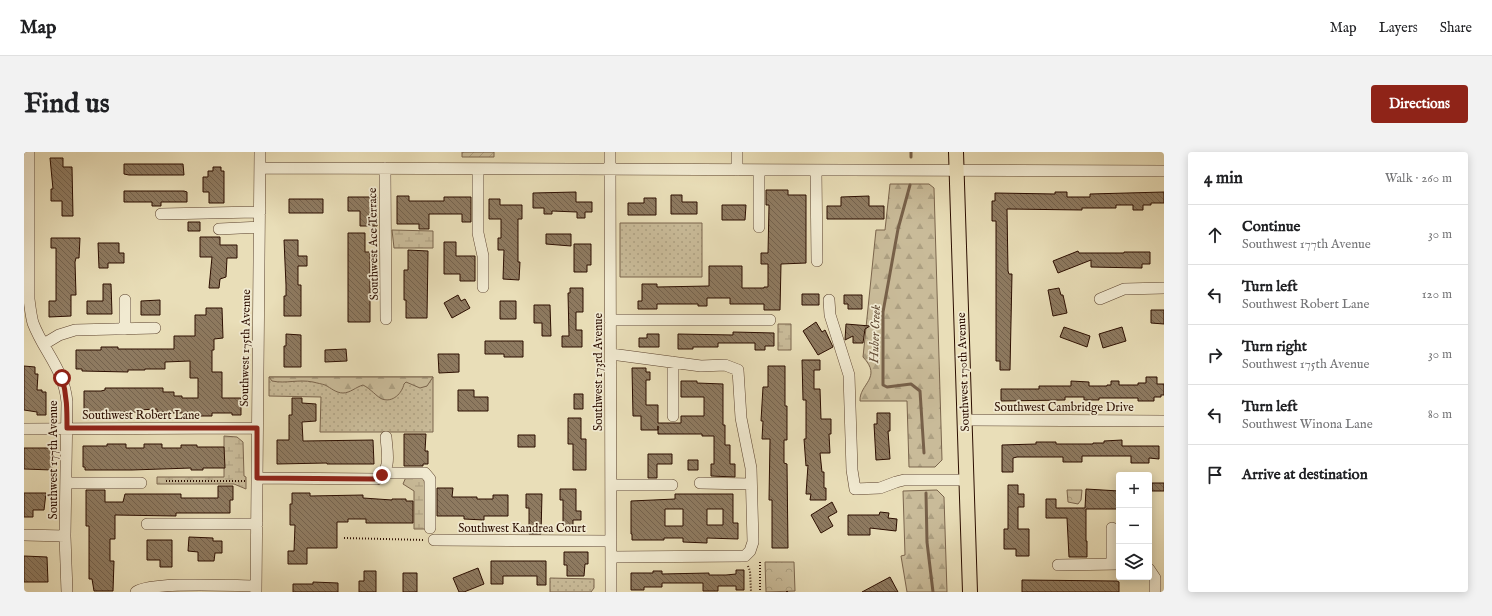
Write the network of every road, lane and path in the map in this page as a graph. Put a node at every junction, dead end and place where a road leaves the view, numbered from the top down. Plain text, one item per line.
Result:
1 (260, 152) edge
2 (610, 152) edge
3 (737, 152) edge
4 (956, 152) edge
5 (27, 158) edge
6 (260, 168) junction
7 (385, 168) junction
8 (478, 169) junction
9 (610, 170) junction
10 (737, 170) junction
11 (758, 170) junction
12 (816, 170) junction
13 (957, 171) junction
14 (1164, 171) edge
15 (260, 212) junction
16 (161, 214) dead end
17 (26, 226) edge
18 (758, 227) dead end
19 (220, 228) dead end
20 (260, 228) junction
21 (817, 261) dead end
22 (483, 287) dead end
23 (1164, 288) edge
24 (1100, 299) dead end
25 (125, 300) dead end
26 (829, 300) dead end
27 (386, 319) dead end
28 (610, 320) junction
29 (770, 320) dead end
30 (155, 328) dead end
31 (125, 329) junction
32 (44, 344) junction
33 (611, 354) junction
34 (673, 362) junction
35 (673, 416) dead end
36 (964, 420) junction
37 (1164, 421) edge
38 (67, 428) junction
39 (257, 428) junction
40 (24, 429) edge
41 (386, 437) dead end
42 (384, 473) junction
43 (257, 480) junction
44 (966, 480) junction
45 (166, 481) dead end
46 (66, 483) junction
47 (140, 483) dead end
48 (700, 483) dead end
49 (751, 484) junction
50 (611, 485) junction
51 (672, 485) dead end
52 (147, 524) dead end
53 (257, 524) junction
54 (430, 528) dead end
55 (1112, 528) dead end
56 (24, 535) edge
57 (65, 536) junction
58 (344, 538) dead end
59 (434, 540) joint
60 (611, 541) junction
61 (748, 554) junction
62 (612, 557) junction
63 (760, 562) dead end
64 (1116, 564) edge
65 (1058, 565) dead end
66 (1156, 575) edge
67 (256, 589) edge
68 (67, 592) edge
69 (136, 592) edge
70 (611, 592) edge
71 (751, 592) edge
72 (760, 592) edge
73 (970, 592) edge
74 (1155, 592) edge

1 - 6 street, Southwest 175th Avenue
2 - 9 street, Southwest 173rd Avenue
3 - 10 street
4 - 13 main road, Southwest 170th Avenue
5 - 17 street, Southwest 177th Avenue
6 - 7 street
6 - 15 street, Southwest 175th Avenue
7 - 8 street
7 - 27 street, Southwest Ace Terrace
8 - 9 street
8 - 22 street
9 - 10 street
9 - 28 street, Southwest 173rd Avenue
10 - 11 street
11 - 12 street
11 - 18 street
12 - 13 street
12 - 21 street
13 - 14 street
13 - 36 main road, Southwest 170th Avenue
15 - 16 street
15 - 20 street, Southwest 175th Avenue
17 - 32 street, Southwest 177th Avenue
19 - 20 street
20 - 39 street, Southwest 175th Avenue
23 - 24 street
25 - 31 street
26 - 44 street
28 - 29 street
28 - 33 street, Southwest 173rd Avenue
30 - 31 street
31 - 32 street
32 - 38 street, Southwest 177th Avenue
33 - 34 street
33 - 50 street, Southwest 173rd Avenue
34 - 35 street
34 - 49 street
36 - 37 street, Southwest Cambridge Drive
36 - 44 main road, Southwest 170th Avenue
38 - 39 street, Southwest Robert Lane
38 - 40 street, Southwest Robert Lane
38 - 46 street, Southwest 177th Avenue
39 - 43 street, Southwest 175th Avenue
41 - 42 street
42 - 43 street
42 - 54 street
43 - 45 path
43 - 53 street, Southwest 175th Avenue
44 - 73 main road, Southwest 170th Avenue
46 - 47 street
46 - 57 street, Southwest 177th Avenue
48 - 49 street
49 - 61 street
50 - 51 street
50 - 60 street, Southwest 173rd Avenue
52 - 53 street
53 - 67 street, Southwest 175th Avenue
55 - 64 street
56 - 57 street
57 - 68 street, Southwest 177th Avenue
58 - 59 path
59 - 60 street, Southwest Kandrea Court
60 - 62 street, Southwest 173rd Avenue
61 - 62 street
61 - 71 path
62 - 70 street, Southwest 173rd Avenue
63 - 72 path
64 - 65 street
66 - 74 street
67 - 69 street

